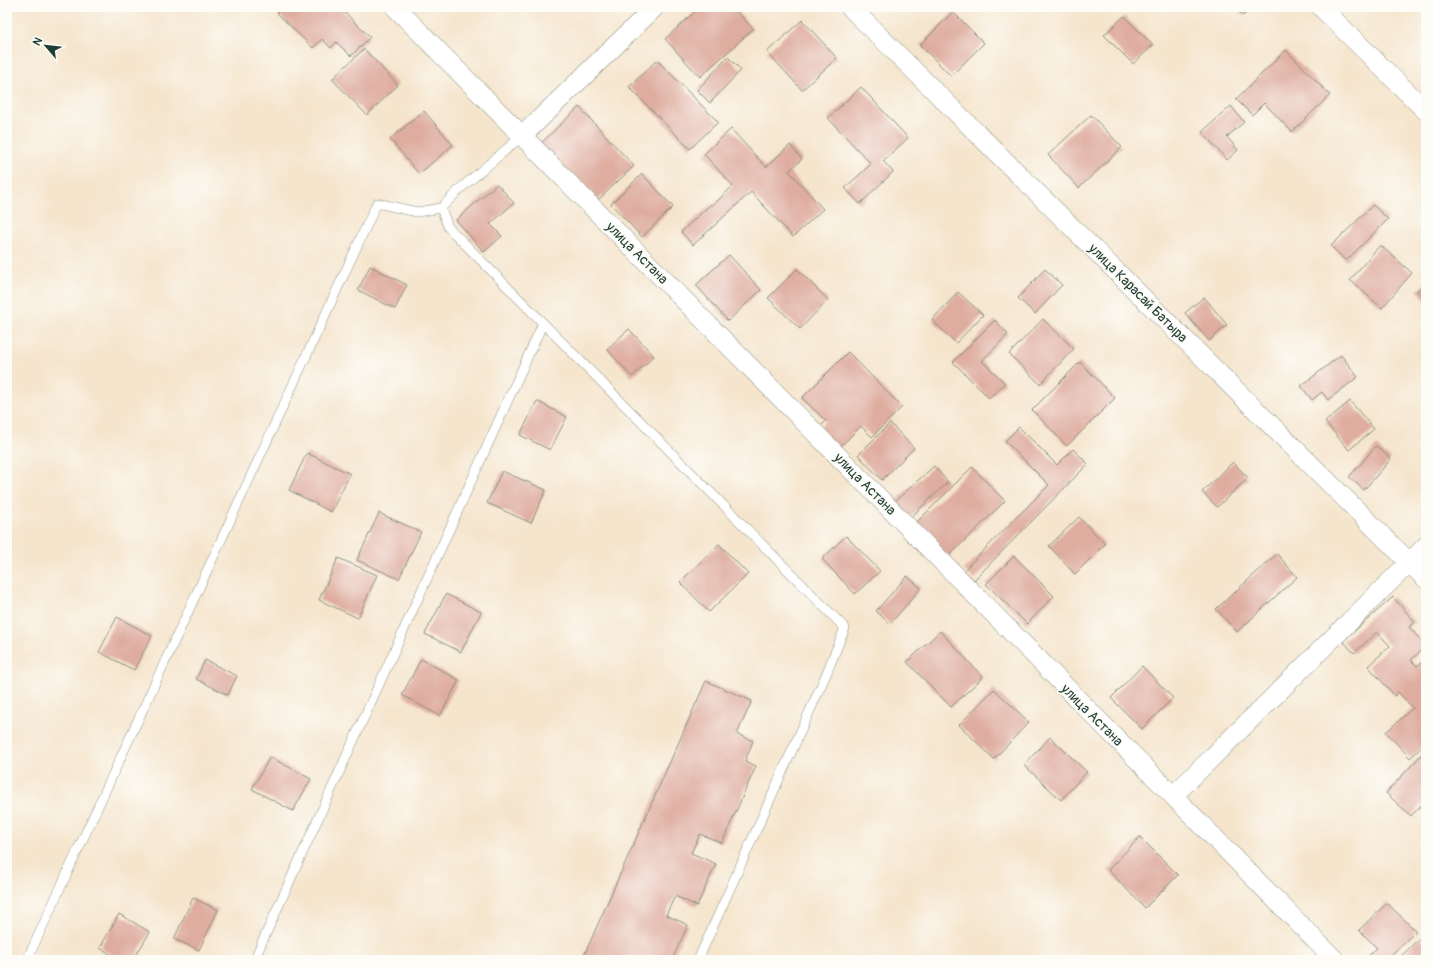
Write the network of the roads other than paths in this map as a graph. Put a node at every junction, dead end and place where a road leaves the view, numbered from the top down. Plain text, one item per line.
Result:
1 (395, 7) edge
2 (655, 7) edge
3 (850, 7) edge
4 (1321, 7) edge
5 (1426, 111) edge
6 (522, 136) junction
7 (441, 208) junction
8 (543, 323) junction
9 (1426, 546) edge
10 (1409, 563) junction
11 (1426, 579) edge
12 (1173, 796) junction
13 (27, 960) edge
14 (254, 960) edge
15 (698, 960) edge
16 (1335, 960) edge

1 - 6 street, улица Астана
2 - 6 street
3 - 10 street, улица Карасай Батыра
4 - 5 street
6 - 7 lane
6 - 12 street, улица Астана
7 - 8 lane
7 - 13 lane
8 - 14 lane
8 - 15 lane
9 - 10 street
10 - 11 street, улица Карасай Батыра
10 - 12 street
12 - 16 street, улица Астана

